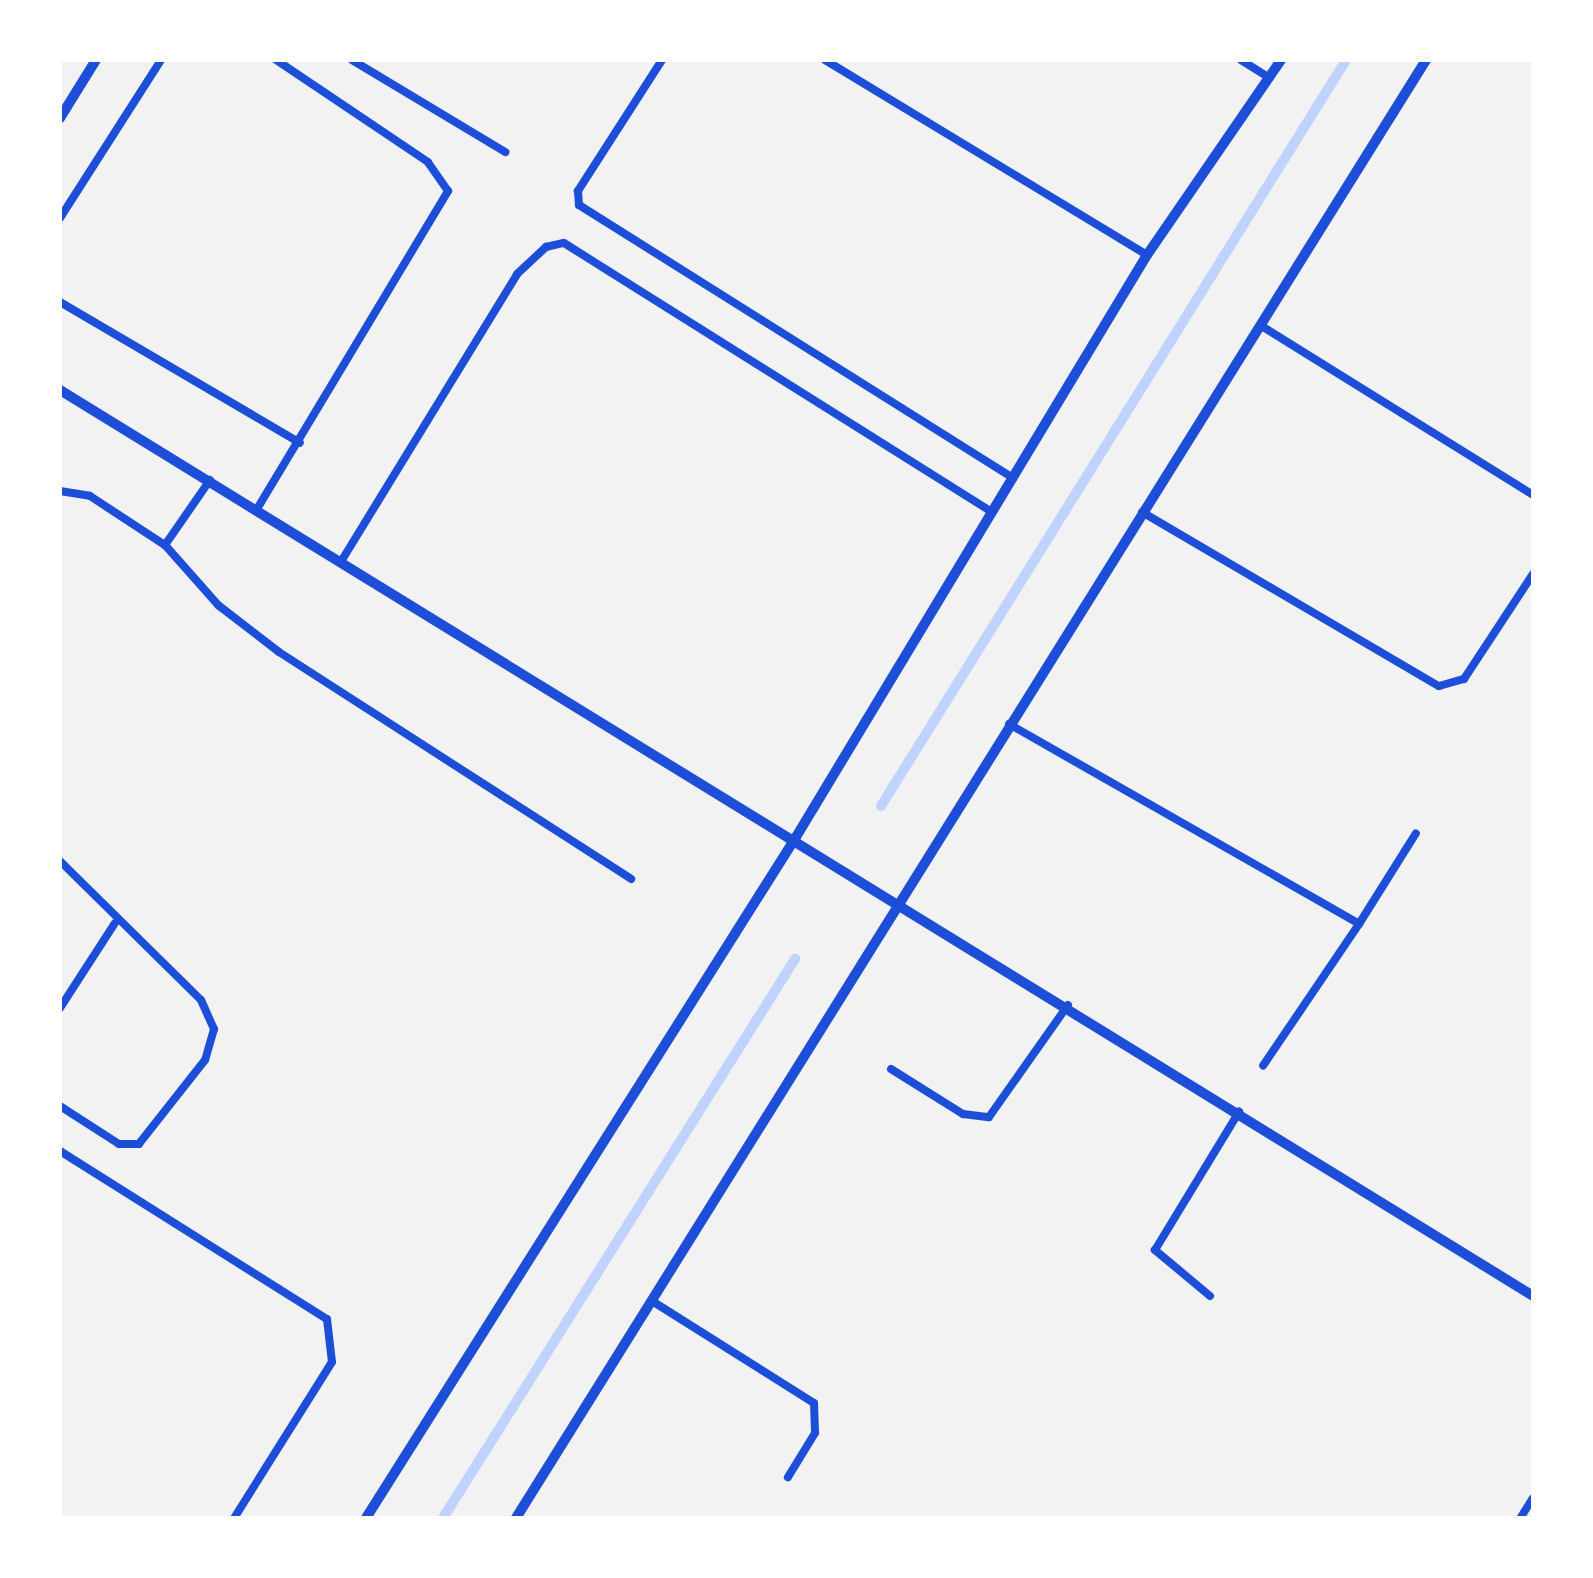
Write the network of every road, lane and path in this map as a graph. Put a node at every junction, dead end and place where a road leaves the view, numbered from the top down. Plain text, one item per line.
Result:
1 (96, 60) edge
2 (161, 60) edge
3 (276, 60) edge
4 (352, 60) edge
5 (662, 60) edge
6 (826, 60) edge
7 (1241, 60) edge
8 (1281, 60) edge
9 (1426, 60) edge
10 (1270, 78) junction
11 (60, 118) edge
12 (505, 152) dead end
13 (60, 218) edge
14 (1147, 254) junction
15 (60, 302) edge
16 (1260, 325) junction
17 (60, 390) edge
18 (300, 443) junction
19 (1012, 478) junction
20 (210, 480) junction
21 (60, 491) edge
22 (1533, 494) edge
23 (257, 509) junction
24 (992, 512) junction
25 (1142, 512) junction
26 (165, 545) junction
27 (342, 560) junction
28 (1533, 574) edge
29 (1010, 724) junction
30 (1416, 833) dead end
31 (796, 837) junction
32 (60, 862) edge
33 (631, 879) dead end
34 (899, 898) junction
35 (115, 923) junction
36 (1359, 924) junction
37 (1068, 1005) junction
38 (60, 1008) edge
39 (1263, 1066) dead end
40 (891, 1069) dead end
41 (60, 1106) edge
42 (1239, 1112) junction
43 (60, 1151) edge
44 (1210, 1296) dead end
45 (1533, 1296) edge
46 (652, 1300) junction
47 (788, 1476) dead end
48 (1533, 1498) edge
49 (234, 1518) edge
50 (366, 1518) edge
51 (516, 1518) edge
52 (1521, 1518) edge

1 - 11 street
2 - 13 lane
3 - 18 lane
4 - 12 lane
5 - 19 lane
6 - 14 lane
7 - 10 lane
8 - 10 street
9 - 16 street
10 - 14 street
14 - 19 street
15 - 18 lane
16 - 22 lane
16 - 25 street
17 - 20 street
18 - 23 lane
19 - 24 street
20 - 23 street
20 - 26 lane
21 - 26 lane
23 - 27 street
24 - 27 lane
24 - 31 street
25 - 28 lane
25 - 29 street
26 - 33 lane
27 - 31 street
29 - 34 street
29 - 36 lane
30 - 36 lane
31 - 34 street
31 - 50 street
32 - 35 lane
34 - 37 street
34 - 46 street
35 - 38 lane
35 - 41 lane
36 - 39 lane
37 - 40 lane
37 - 42 street
42 - 44 lane
42 - 45 street
43 - 49 lane
46 - 47 lane
46 - 51 street
48 - 52 lane

